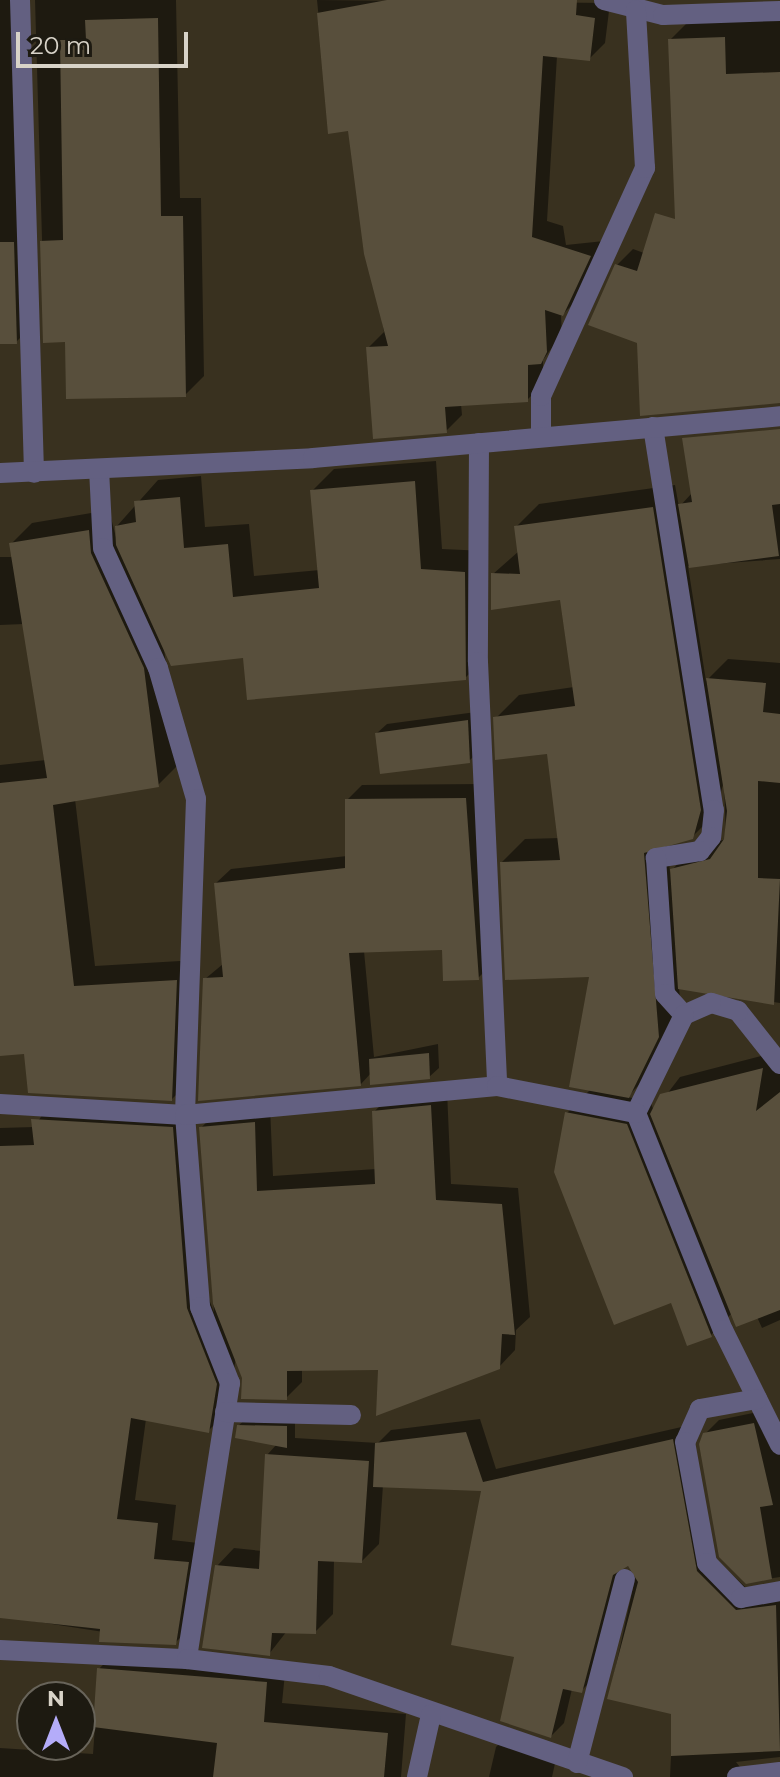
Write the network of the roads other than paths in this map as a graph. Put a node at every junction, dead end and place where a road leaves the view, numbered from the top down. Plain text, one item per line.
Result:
1 (20, 0) edge
2 (604, 0) edge
3 (636, 10) junction
4 (780, 11) edge
5 (780, 416) edge
6 (653, 427) junction
7 (541, 437) junction
8 (479, 443) junction
9 (99, 469) junction
10 (0, 473) edge
11 (34, 473) junction
12 (684, 1015) junction
13 (780, 1064) edge
14 (497, 1086) junction
15 (0, 1104) edge
16 (636, 1113) junction
17 (185, 1115) junction
18 (757, 1399) junction
19 (225, 1412) junction
20 (351, 1415) dead end
21 (780, 1445) edge
22 (625, 1579) dead end
23 (780, 1591) edge
24 (0, 1650) edge
25 (187, 1659) junction
26 (431, 1715) junction
27 (577, 1763) junction
28 (780, 1772) edge
29 (417, 1777) edge
30 (623, 1777) edge
31 (737, 1777) edge

1 - 11 street
2 - 3 street
3 - 4 street
3 - 7 street
5 - 6 street
6 - 7 street
6 - 12 street
7 - 8 street
8 - 9 street
8 - 14 street
9 - 11 street
9 - 17 street
10 - 11 street
12 - 13 street
12 - 16 street
14 - 16 street
14 - 17 street
15 - 17 street
16 - 18 street
17 - 19 street
18 - 21 street
18 - 23 street
19 - 20 street
19 - 25 street
22 - 27 street
24 - 25 street
25 - 26 street
26 - 27 street
26 - 29 street
27 - 30 street
28 - 31 street

